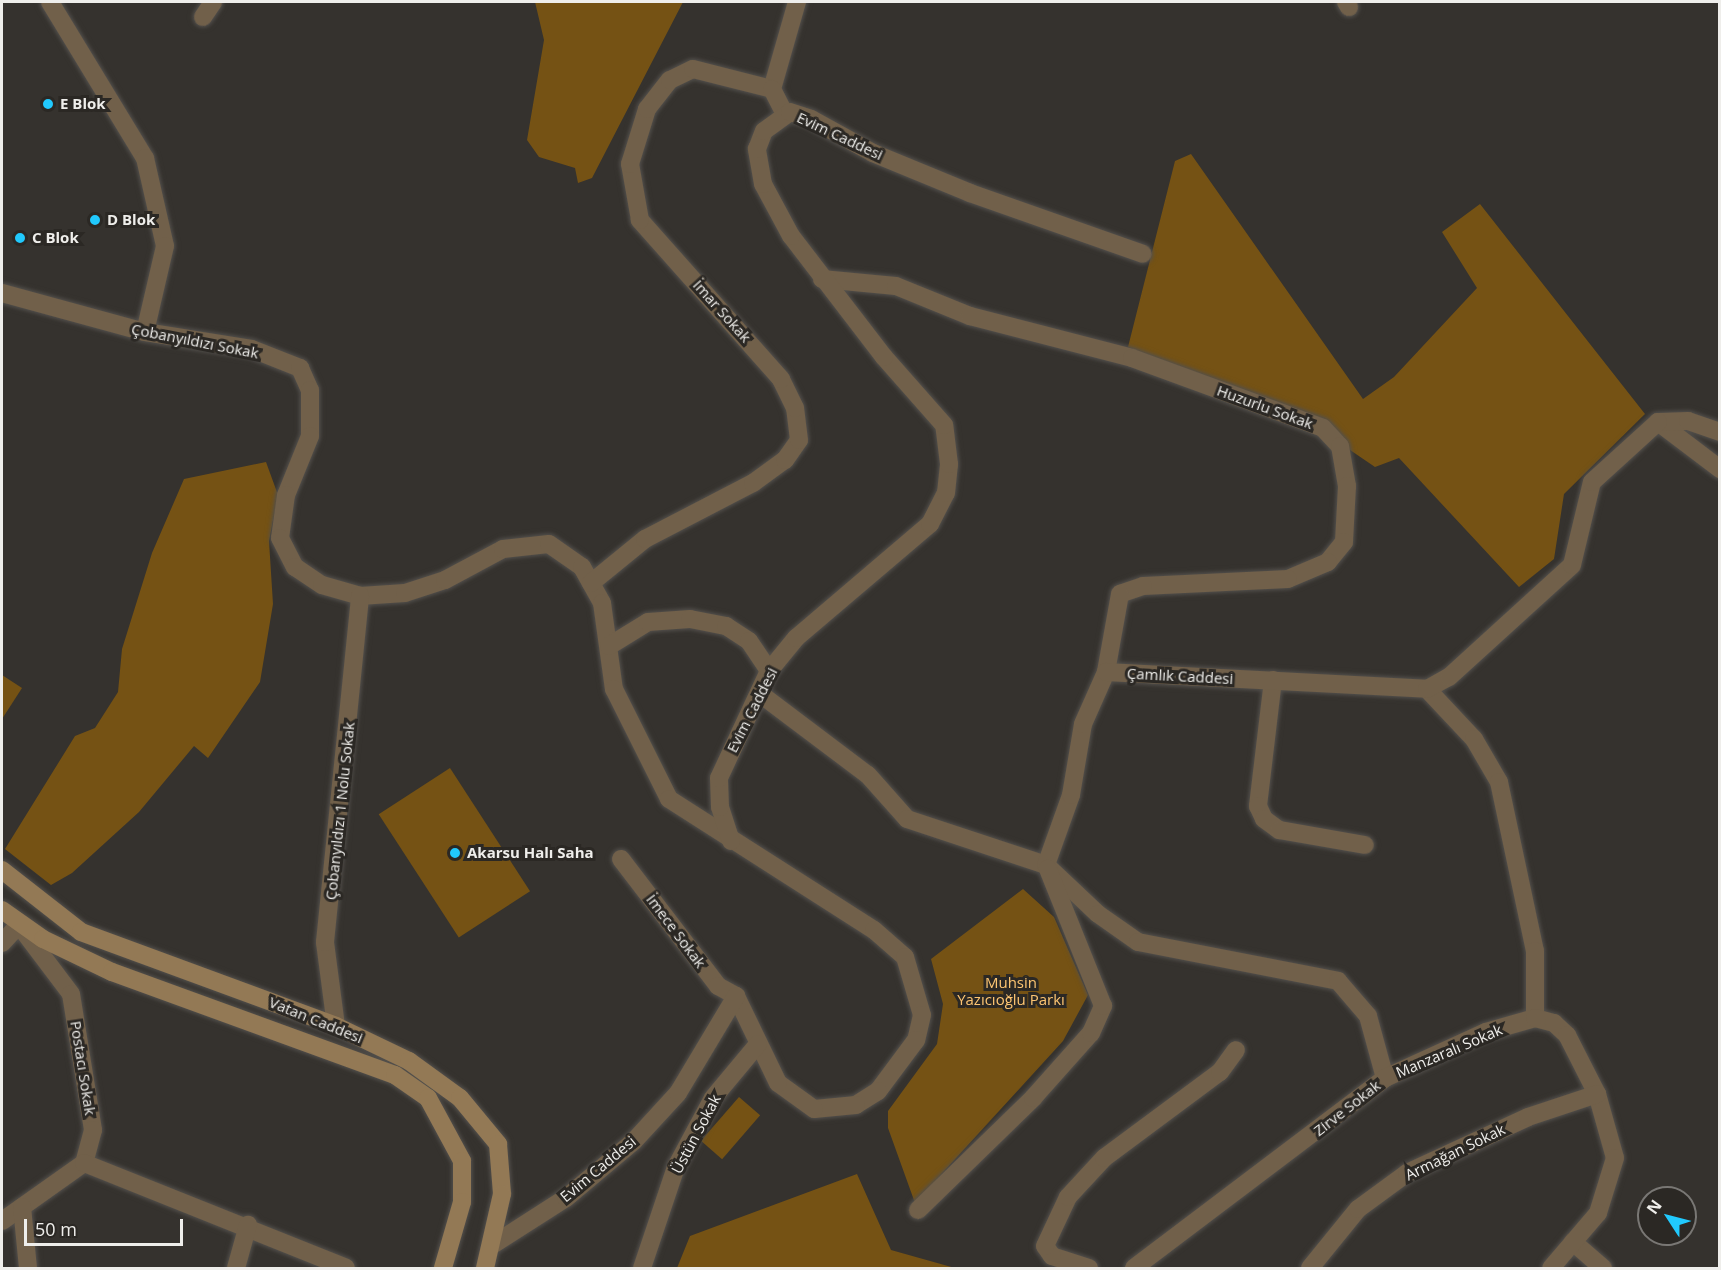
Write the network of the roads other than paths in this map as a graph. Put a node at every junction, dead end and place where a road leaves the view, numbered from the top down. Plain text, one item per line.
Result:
1 (50, 2) edge
2 (797, 2) edge
3 (772, 89) junction
4 (785, 114) junction
5 (1143, 254) dead end
6 (822, 279) junction
7 (2, 293) edge
8 (145, 332) junction
9 (1658, 422) junction
10 (1719, 432) edge
11 (1719, 469) edge
12 (591, 584) junction
13 (360, 596) junction
14 (609, 646) junction
15 (769, 671) junction
16 (1106, 672) junction
17 (1273, 680) junction
18 (1427, 689) junction
19 (759, 693) junction
20 (731, 841) junction
21 (1365, 845) dead end
22 (621, 859) dead end
23 (1046, 865) junction
24 (2, 870) edge
25 (2, 910) edge
26 (19, 925) junction
27 (2, 943) edge
28 (736, 996) junction
29 (1534, 1018) junction
30 (336, 1026) junction
31 (758, 1044) junction
32 (1236, 1050) dead end
33 (1385, 1078) junction
34 (1597, 1094) junction
35 (84, 1162) junction
36 (22, 1207) junction
37 (918, 1210) dead end
38 (2, 1221) edge
39 (248, 1225) junction
40 (1574, 1242) junction
41 (494, 1244) junction
42 (31, 1267) edge
43 (236, 1269) edge
44 (346, 1269) edge
45 (443, 1269) edge
46 (485, 1269) edge
47 (642, 1269) edge
48 (1089, 1269) edge
49 (1134, 1269) edge
50 (1310, 1269) edge
51 (1551, 1269) edge
52 (1604, 1269) edge

1 - 8 street
2 - 3 street
3 - 4 street
3 - 12 street, İmar Sokak
4 - 5 street, Evim Caddesi
4 - 6 street, Evim Caddesi
6 - 15 street, Evim Caddesi
6 - 16 street, Huzurlu Sokak
7 - 8 street, Çobanyıldızı Sokak
8 - 13 street, Çobanyıldızı Sokak
9 - 10 street
9 - 11 street
9 - 18 street
12 - 13 street, Çobanyıldızı Sokak
12 - 14 street, Çobanyıldızı Sokak
13 - 30 street, Çobanyıldızı 1 Nolu Sokak
14 - 15 street
14 - 20 street, Çobanyıldızı Sokak
15 - 19 street, Evim Caddesi
16 - 17 street, Çamlık Caddesi
16 - 23 street, Çamlık Caddesi
17 - 18 street, Çamlık Caddesi
17 - 21 street
18 - 29 street
19 - 20 street, Evim Caddesi
19 - 23 street
20 - 31 street
22 - 28 street, İmece Sokak
23 - 33 street, Zirve Sokak
23 - 37 street
24 - 30 street, Vatan Caddesi
25 - 26 street, Vatan Caddesi
26 - 27 street
26 - 35 street, Postacı Sokak
26 - 45 street, Vatan Caddesi
28 - 31 street
28 - 41 street, Evim Caddesi
29 - 33 street, Manzaralı Sokak
29 - 34 street
30 - 41 street, Vatan Caddesi
31 - 47 street, Üstün Sokak
32 - 48 street
33 - 49 street, Zirve Sokak
34 - 40 street
34 - 50 street, Armağan Sokak
35 - 36 street
35 - 39 street
36 - 38 street
36 - 42 street
39 - 43 street
39 - 44 street
40 - 51 street
40 - 52 street
41 - 46 street, Vatan Caddesi

